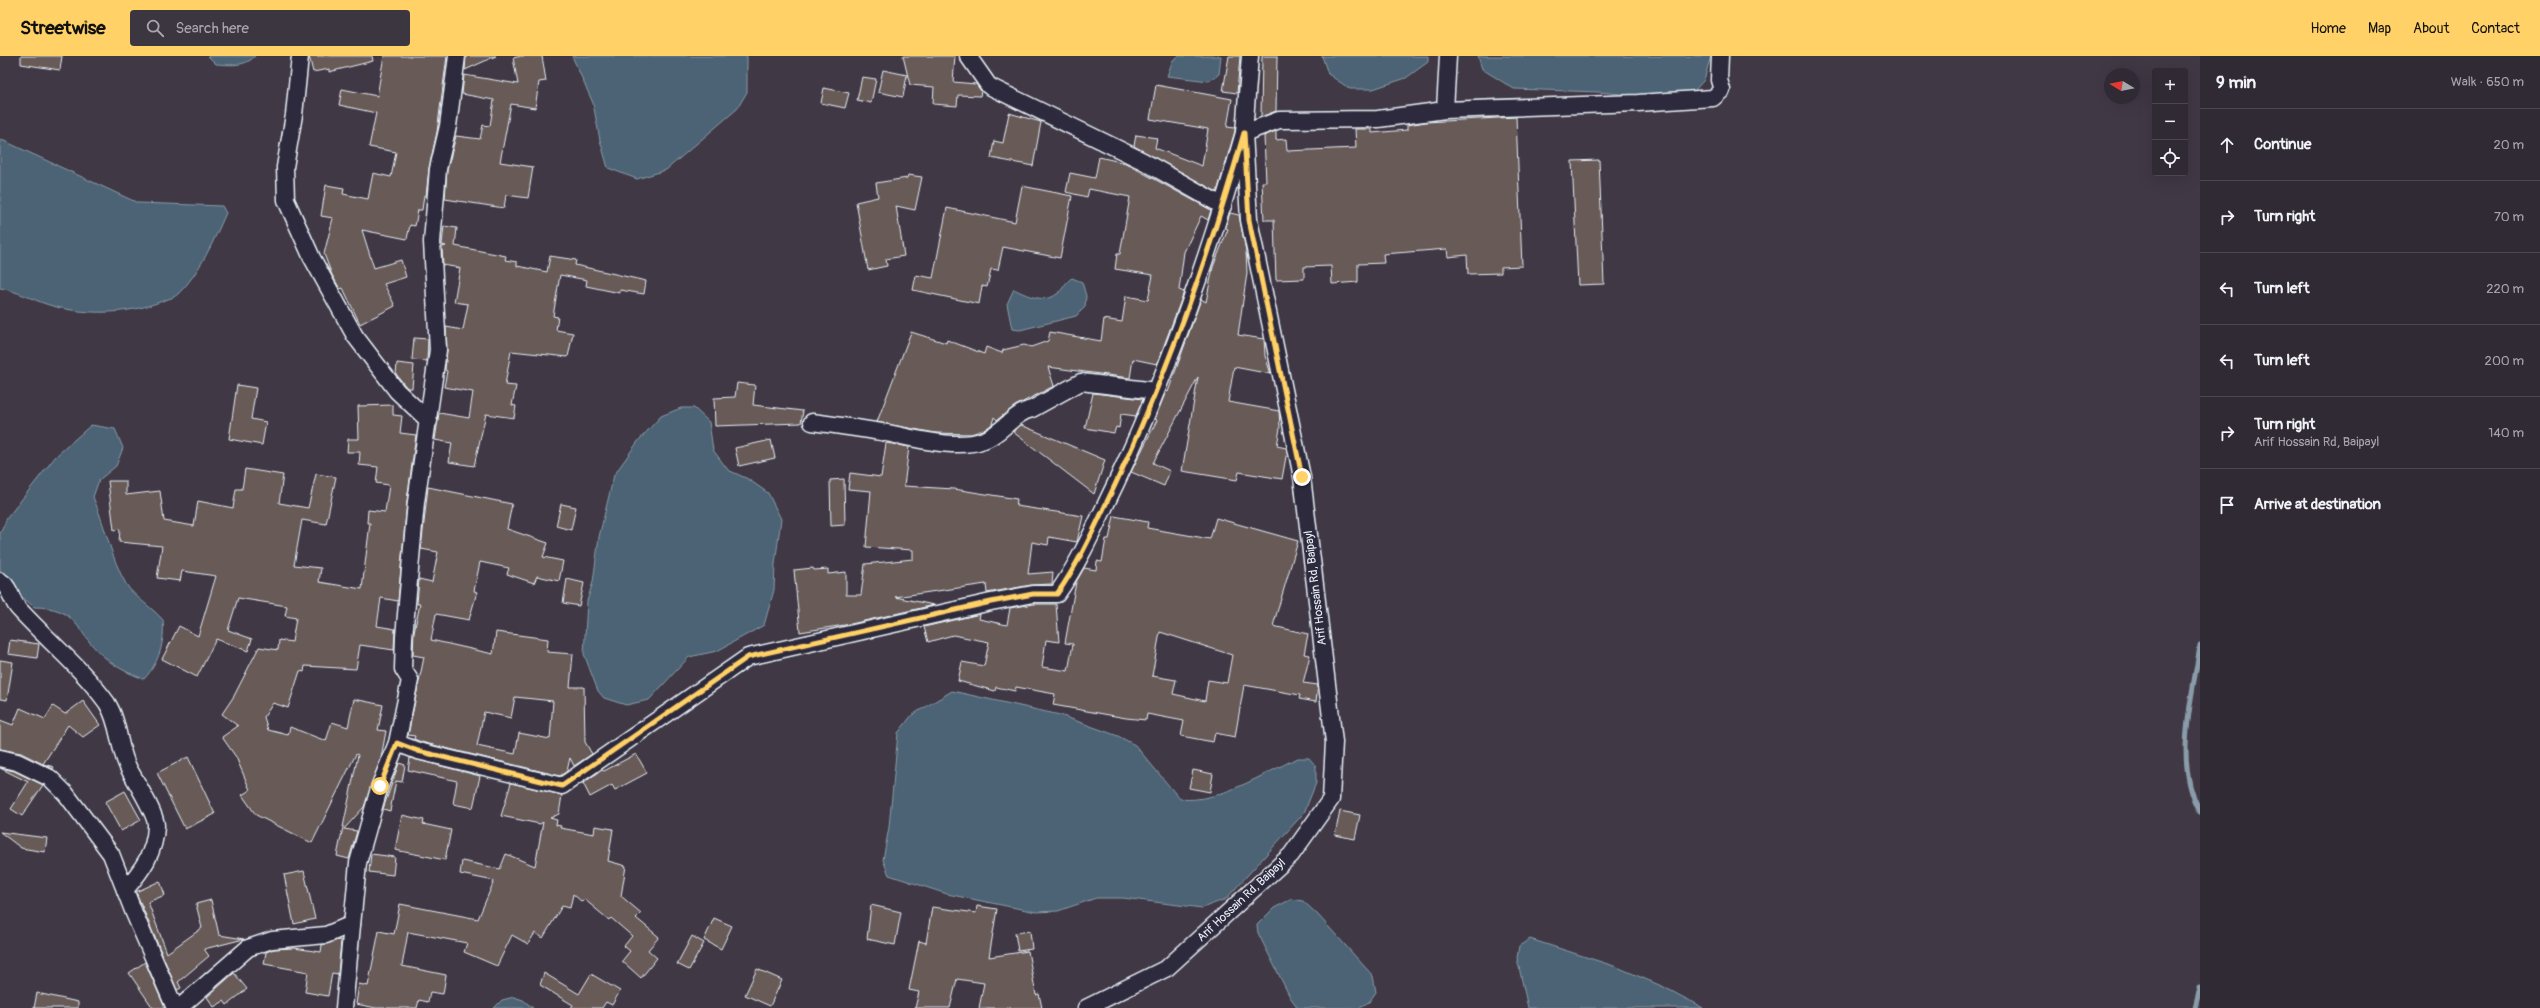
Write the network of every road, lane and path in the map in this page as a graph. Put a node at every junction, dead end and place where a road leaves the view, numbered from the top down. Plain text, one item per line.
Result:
1 (300, 56) edge
2 (456, 56) edge
3 (968, 56) edge
4 (1250, 56) edge
5 (1448, 56) edge
6 (1720, 56) edge
7 (1446, 110) junction
8 (1244, 133) junction
9 (1223, 206) junction
10 (1156, 391) junction
11 (429, 421) junction
12 (812, 422) dead end
13 (0, 581) edge
14 (397, 743) junction
15 (0, 758) edge
16 (125, 890) junction
17 (352, 924) junction
18 (176, 1008) edge
19 (179, 1008) edge
20 (344, 1008) edge
21 (1086, 1008) edge

1 - 11 street
2 - 11 street
3 - 9 street
4 - 8 street, Arif Hossain Rd, Baipayl
5 - 7 street
6 - 7 street
7 - 8 street
8 - 9 street
8 - 21 street, Arif Hossain Rd, Baipayl
9 - 10 street
10 - 12 street
10 - 14 street
11 - 14 street
13 - 16 street
14 - 17 street
15 - 16 street
16 - 18 street
17 - 19 street
17 - 20 street

